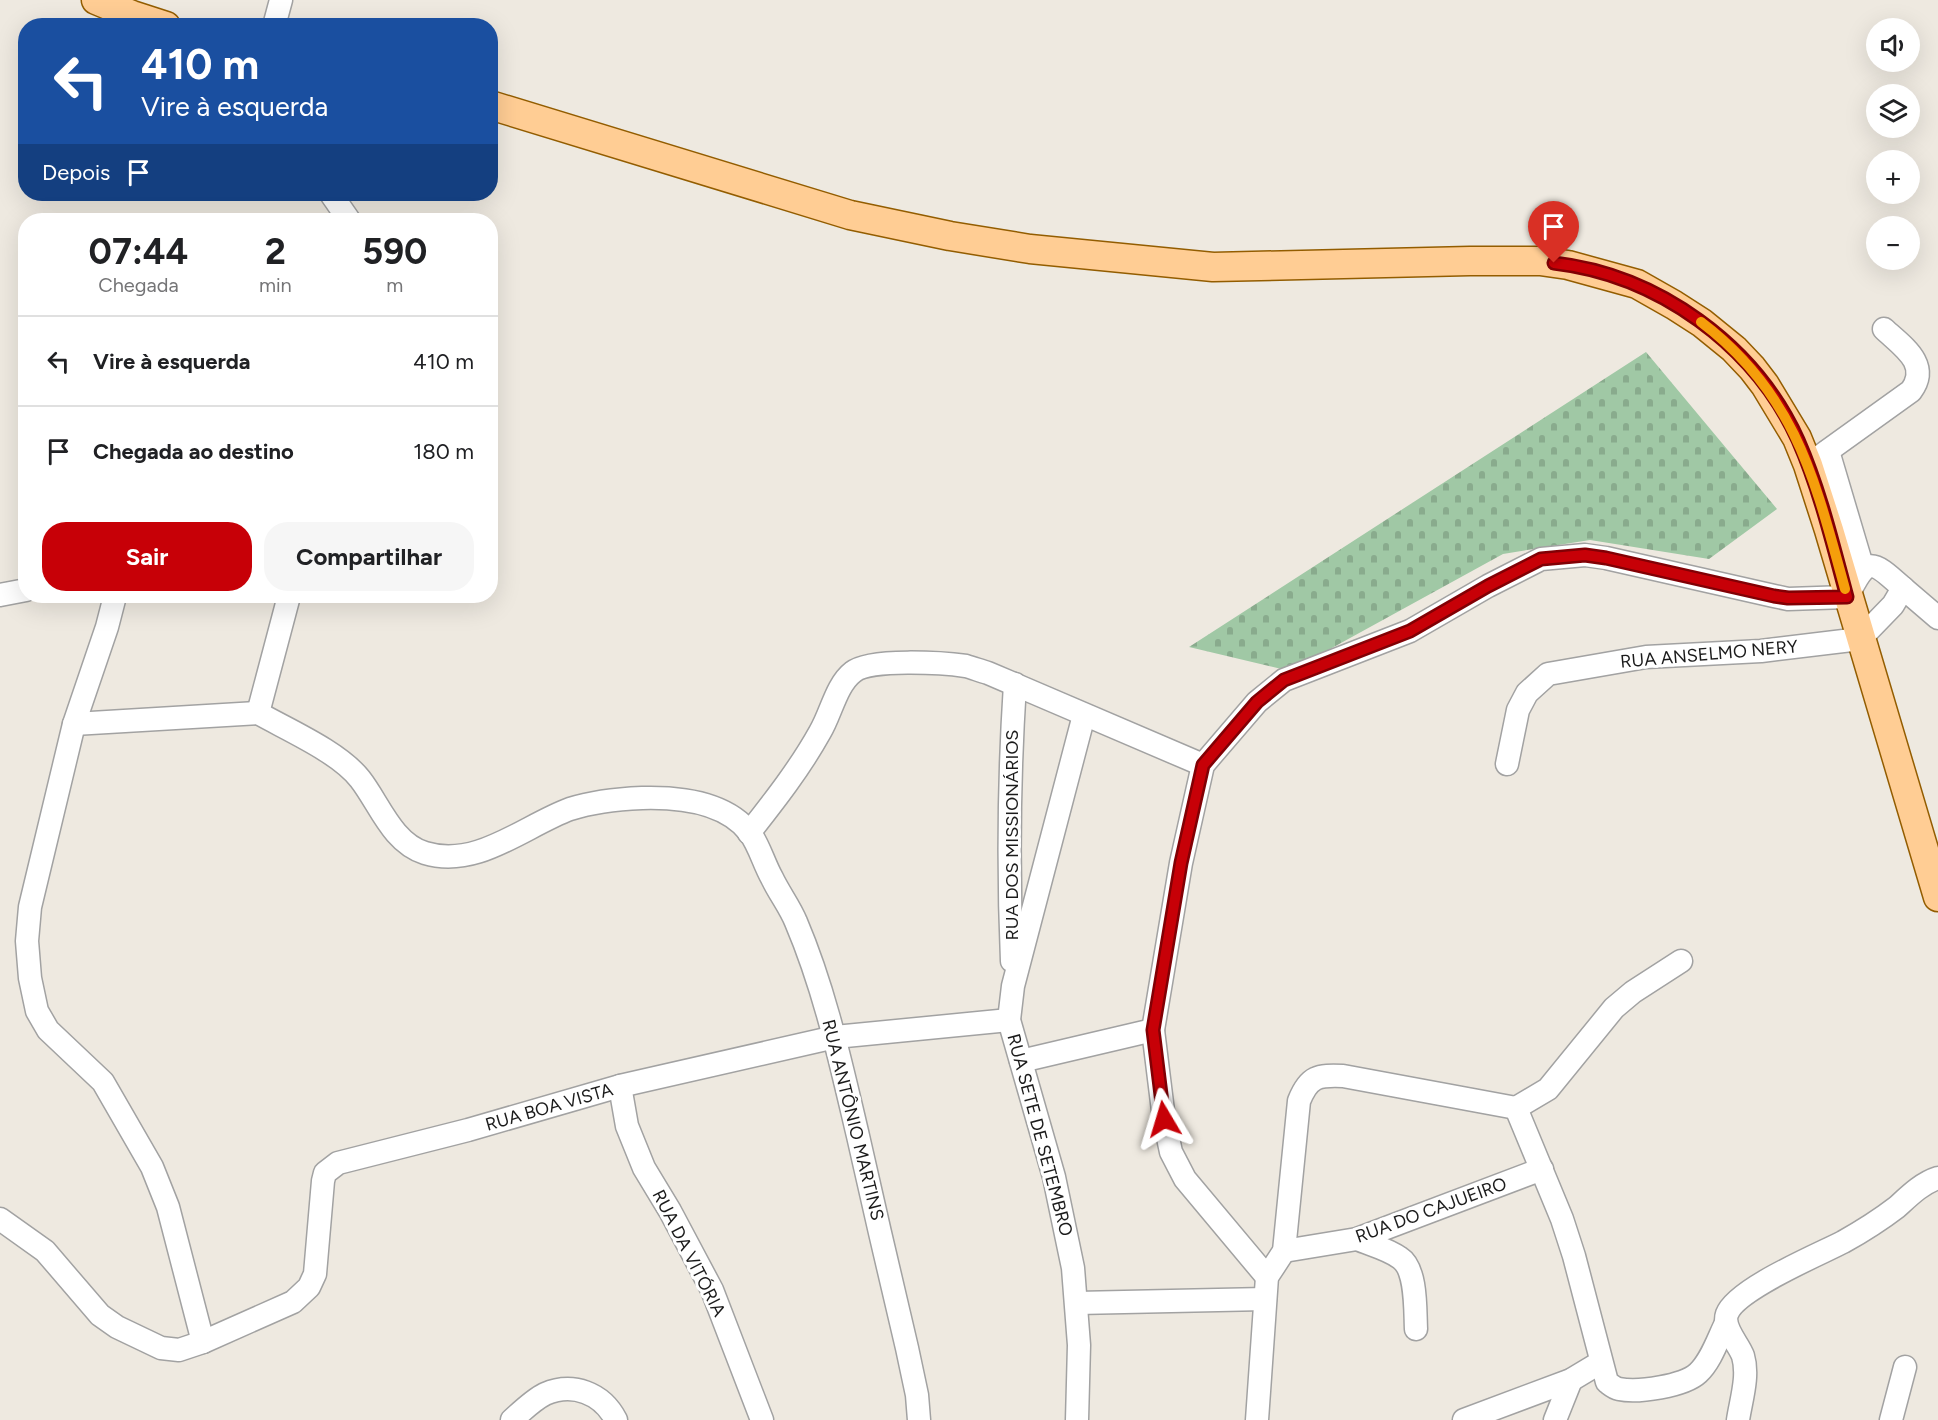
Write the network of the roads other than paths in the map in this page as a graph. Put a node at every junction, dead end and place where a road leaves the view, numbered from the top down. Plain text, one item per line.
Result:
1 (96, 0) edge
2 (281, 0) edge
3 (141, 18) edge
4 (276, 18) edge
5 (498, 107) edge
6 (1884, 329) dead end
7 (1818, 458) junction
8 (1863, 569) junction
9 (1903, 588) junction
10 (18, 592) edge
11 (0, 595) edge
12 (1847, 597) junction
13 (113, 603) edge
14 (288, 603) edge
15 (1938, 618) edge
16 (1860, 639) junction
17 (1015, 684) junction
18 (258, 712) junction
19 (1084, 715) junction
20 (74, 724) junction
21 (1507, 764) dead end
22 (1203, 765) junction
23 (750, 833) junction
24 (1938, 897) edge
25 (1682, 961) dead end
26 (1013, 986) junction
27 (1010, 1020) junction
28 (1153, 1030) junction
29 (835, 1037) junction
30 (1021, 1061) junction
31 (620, 1086) junction
32 (1516, 1108) junction
33 (1542, 1169) junction
34 (1938, 1178) edge
35 (0, 1219) edge
36 (1358, 1239) junction
37 (1284, 1251) junction
38 (1267, 1277) junction
39 (1265, 1299) junction
40 (1077, 1303) junction
41 (1726, 1323) junction
42 (1416, 1329) dead end
43 (203, 1342) junction
44 (1601, 1362) junction
45 (1905, 1367) dead end
46 (1571, 1380) junction
47 (1491, 1415) edge
48 (512, 1420) edge
49 (616, 1420) edge
50 (762, 1420) edge
51 (919, 1420) edge
52 (1077, 1420) edge
53 (1257, 1420) edge
54 (1464, 1420) edge
55 (1555, 1420) edge
56 (1738, 1420) edge
57 (1891, 1420) edge

1 - 3 main road
2 - 4 street
5 - 7 main road
6 - 7 street
7 - 8 street
7 - 12 main road
8 - 9 street
8 - 12 street
9 - 15 street
9 - 16 street
10 - 11 street
12 - 16 main road
12 - 22 street
13 - 20 street
14 - 18 street
16 - 21 street, RUA ANSELMO NERY
16 - 24 main road
17 - 19 street
17 - 23 street
17 - 26 street, RUA DOS MISSIONÁRIOS
18 - 20 street
18 - 23 street
19 - 22 street
19 - 26 street, RUA SETE DE SETEMBRO
20 - 43 street
22 - 28 street
23 - 29 street, RUA ANTÔNIO MARTINS
25 - 32 street
26 - 27 street, RUA SETE DE SETEMBRO
27 - 29 street, RUA BOA VISTA
27 - 30 street, RUA SETE DE SETEMBRO
28 - 30 street
28 - 38 street
29 - 31 street, RUA BOA VISTA
29 - 51 street, RUA ANTÔNIO MARTINS
30 - 40 street, RUA SETE DE SETEMBRO
31 - 43 street, RUA BOA VISTA
31 - 50 street, RUA DA VITÓRIA
32 - 33 street
32 - 37 street
33 - 36 street, RUA DO CAJUEIRO
33 - 44 street
34 - 41 street
35 - 43 street, RUA BOA VISTA
36 - 37 street, RUA DO CAJUEIRO
36 - 42 street
37 - 38 street
38 - 39 street
39 - 40 street
39 - 53 street
40 - 52 street, RUA SETE DE SETEMBRO
41 - 44 street
41 - 56 street
44 - 46 street
45 - 57 street
46 - 47 street
46 - 55 street
47 - 54 street
48 - 49 street

